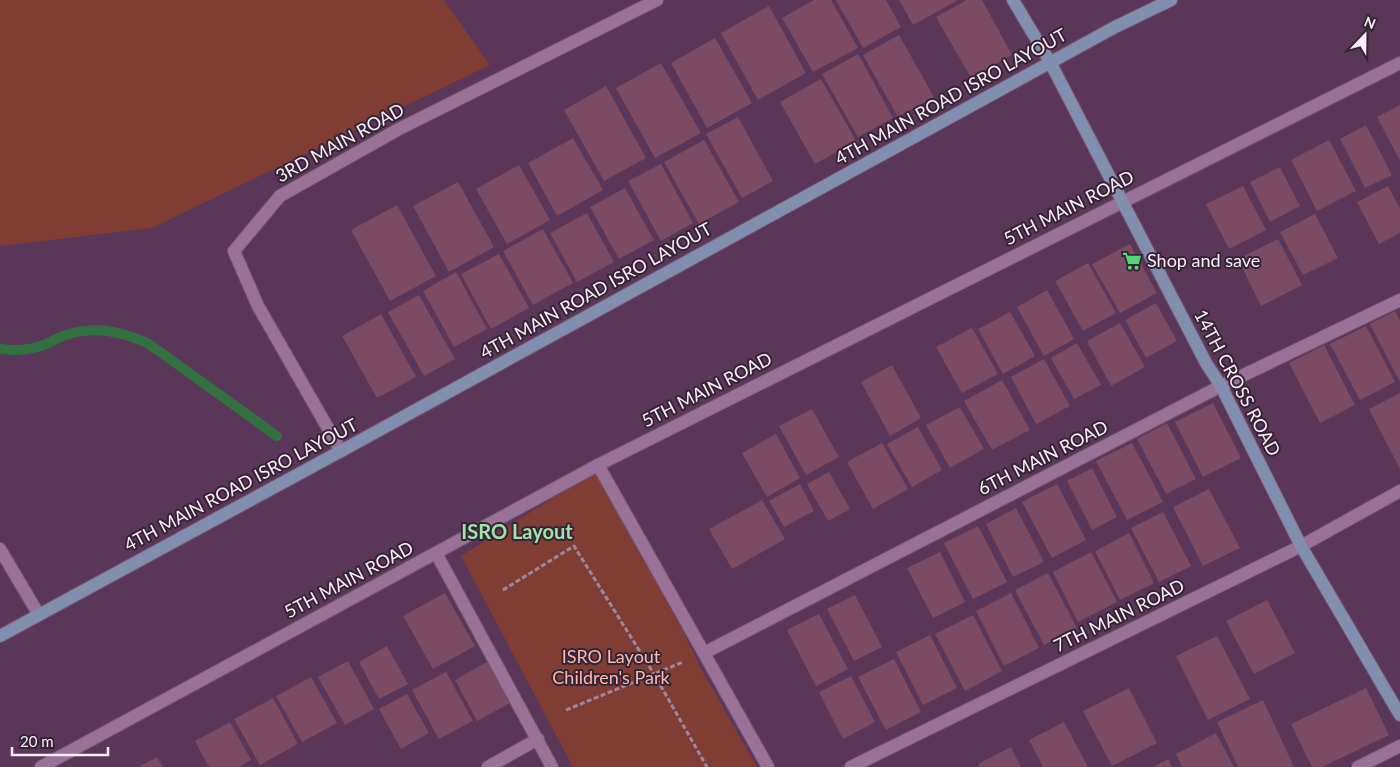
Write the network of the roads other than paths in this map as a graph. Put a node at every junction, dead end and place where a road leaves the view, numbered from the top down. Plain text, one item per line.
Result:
1 (657, 0) edge
2 (1013, 0) edge
3 (1171, 0) edge
4 (1050, 62) junction
5 (1400, 64) edge
6 (1122, 202) junction
7 (1400, 300) edge
8 (1221, 386) junction
9 (341, 451) junction
10 (598, 465) junction
11 (1400, 491) edge
12 (1301, 546) junction
13 (0, 549) edge
14 (436, 553) junction
15 (39, 615) junction
16 (0, 636) edge
17 (704, 653) junction
18 (1400, 716) edge
19 (538, 739) junction
20 (1400, 746) edge
21 (40, 767) edge
22 (488, 767) edge
23 (552, 767) edge
24 (768, 767) edge
25 (852, 767) edge
26 (1358, 767) edge

1 - 9 street, 3RD MAIN ROAD
2 - 4 street, 14TH CROSS ROAD
3 - 4 street, 4TH MAIN ROAD ISRO LAYOUT
4 - 6 street, 14TH CROSS ROAD
4 - 9 street, 4TH MAIN ROAD ISRO LAYOUT
5 - 6 street, 5TH MAIN ROAD
6 - 8 street, 14TH CROSS ROAD
6 - 10 street, 5TH MAIN ROAD
7 - 8 street, 6TH MAIN ROAD
8 - 12 street, 14TH CROSS ROAD
8 - 17 street, 6TH MAIN ROAD
9 - 15 street, 4TH MAIN ROAD ISRO LAYOUT
10 - 14 street, 5TH MAIN ROAD
10 - 17 street
11 - 12 street, 7TH MAIN ROAD
12 - 18 street, 14TH CROSS ROAD
12 - 25 street, 7TH MAIN ROAD
13 - 15 street
14 - 19 street
14 - 21 street, 5TH MAIN ROAD
15 - 16 street, 4TH MAIN ROAD ISRO LAYOUT
17 - 24 street
19 - 22 street
19 - 23 street
20 - 26 street

